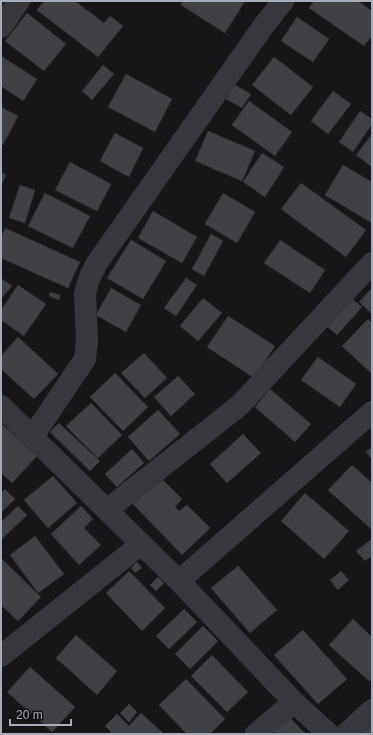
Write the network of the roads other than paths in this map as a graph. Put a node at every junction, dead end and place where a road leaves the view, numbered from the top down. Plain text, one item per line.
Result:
1 (19, 1) edge
2 (283, 1) edge
3 (1, 27) edge
4 (372, 263) edge
5 (1, 406) edge
6 (372, 412) edge
7 (33, 436) junction
8 (107, 510) junction
9 (140, 545) junction
10 (179, 581) junction
11 (1, 656) edge
12 (294, 702) junction
13 (372, 710) edge
14 (256, 734) edge
15 (329, 734) edge
16 (346, 734) edge

1 - 3 street
2 - 7 street
4 - 8 street
5 - 7 street
6 - 10 street
7 - 8 street
8 - 9 street
9 - 10 street
9 - 11 street
10 - 12 street
12 - 14 street
12 - 15 street
13 - 16 street

